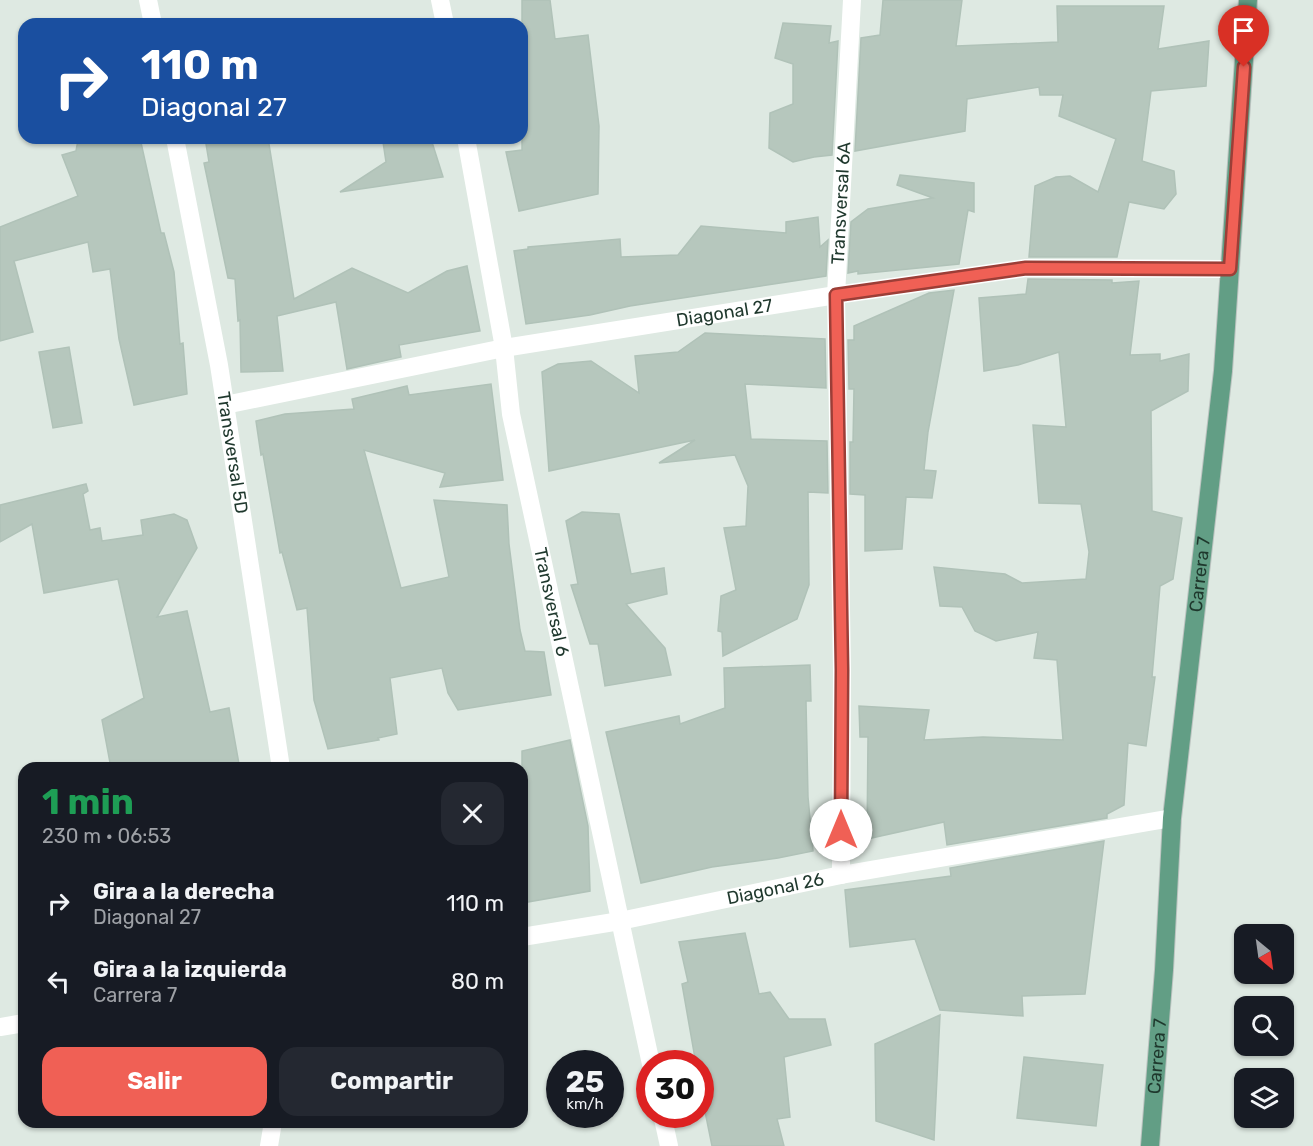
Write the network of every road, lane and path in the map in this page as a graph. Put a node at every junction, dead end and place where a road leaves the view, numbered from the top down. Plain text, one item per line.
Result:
1 (148, 0) edge
2 (441, 0) edge
3 (852, 0) edge
4 (1248, 0) edge
5 (152, 18) edge
6 (444, 18) edge
7 (176, 144) edge
8 (467, 144) edge
9 (1230, 269) junction
10 (836, 295) junction
11 (504, 348) junction
12 (225, 405) junction
13 (280, 762) edge
14 (1172, 818) junction
15 (841, 876) junction
16 (620, 921) junction
17 (528, 936) edge
18 (18, 1024) edge
19 (0, 1027) edge
20 (648, 1050) edge
21 (272, 1128) edge
22 (665, 1128) edge
23 (268, 1146) edge
24 (669, 1146) edge
25 (1150, 1146) edge

1 - 5 street
2 - 6 street
3 - 10 street, Transversal 6A
4 - 9 main road, Carrera 7
7 - 12 street, Transversal 5D
8 - 11 street, Transversal 6
9 - 10 street, Diagonal 27
9 - 14 main road, Carrera 7
10 - 11 street, Diagonal 27
10 - 15 street, Transversal 6A
11 - 12 street, Diagonal 27
11 - 16 street, Transversal 6
12 - 13 street, Transversal 5D
14 - 15 street, Diagonal 26
14 - 25 main road, Carrera 7
15 - 16 street, Diagonal 26
16 - 17 street, Diagonal 26
16 - 20 street, Transversal 6
18 - 19 street
21 - 23 street
22 - 24 street

